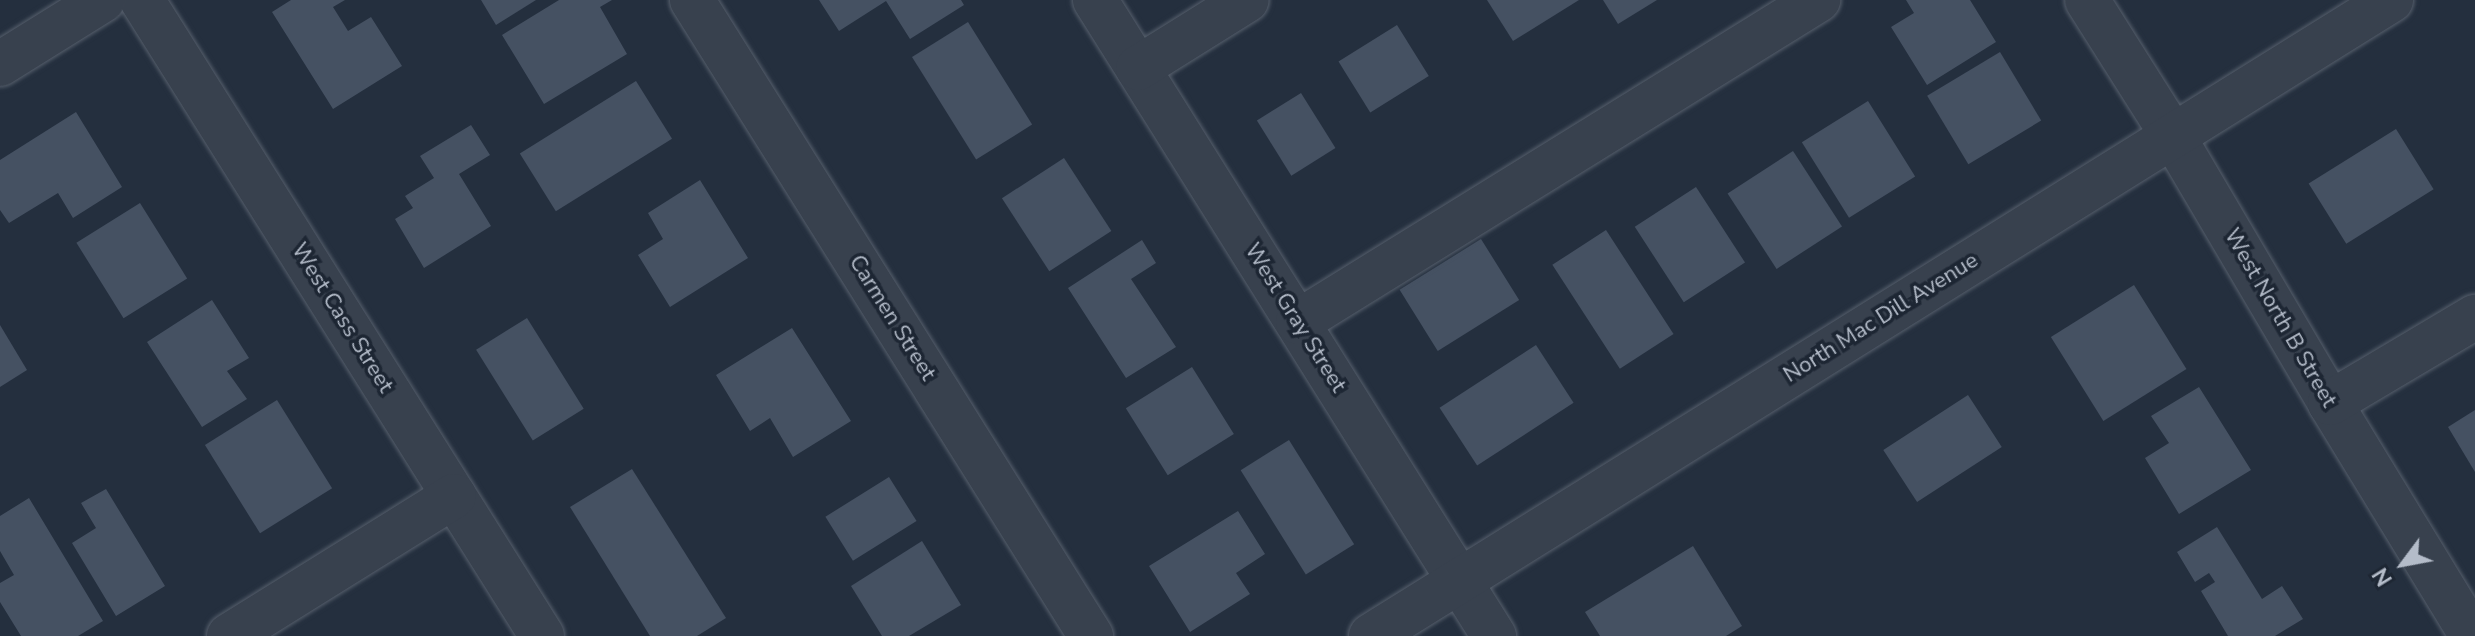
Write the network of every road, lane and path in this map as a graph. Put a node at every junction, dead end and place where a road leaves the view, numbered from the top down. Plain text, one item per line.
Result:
1 (103, 0) edge
2 (142, 0) edge
3 (692, 0) edge
4 (1095, 0) edge
5 (1247, 0) edge
6 (1818, 0) edge
7 (2087, 0) edge
8 (2391, 0) edge
9 (0, 64) edge
10 (1138, 68) junction
11 (2173, 136) junction
12 (2475, 317) edge
13 (1298, 322) junction
14 (2330, 403) junction
15 (454, 496) junction
16 (1461, 580) junction
17 (229, 636) edge
18 (542, 636) edge
19 (1091, 636) edge
20 (1371, 636) edge
21 (1494, 636) edge
22 (2472, 636) edge

1 - 9 street
2 - 15 street, West Cass Street
3 - 19 street, Carmen Street
4 - 10 street, West Gray Street
5 - 10 street
6 - 13 street
7 - 11 street, West North B Street
8 - 11 street, North Mac Dill Avenue
10 - 13 street, West Gray Street
11 - 14 street, West North B Street
11 - 16 street, North Mac Dill Avenue
12 - 14 street
13 - 16 street, West Gray Street
14 - 22 street, West North B Street
15 - 17 street
15 - 18 street, West Cass Street
16 - 20 street, North Mac Dill Avenue
16 - 21 street, West Gray Street

